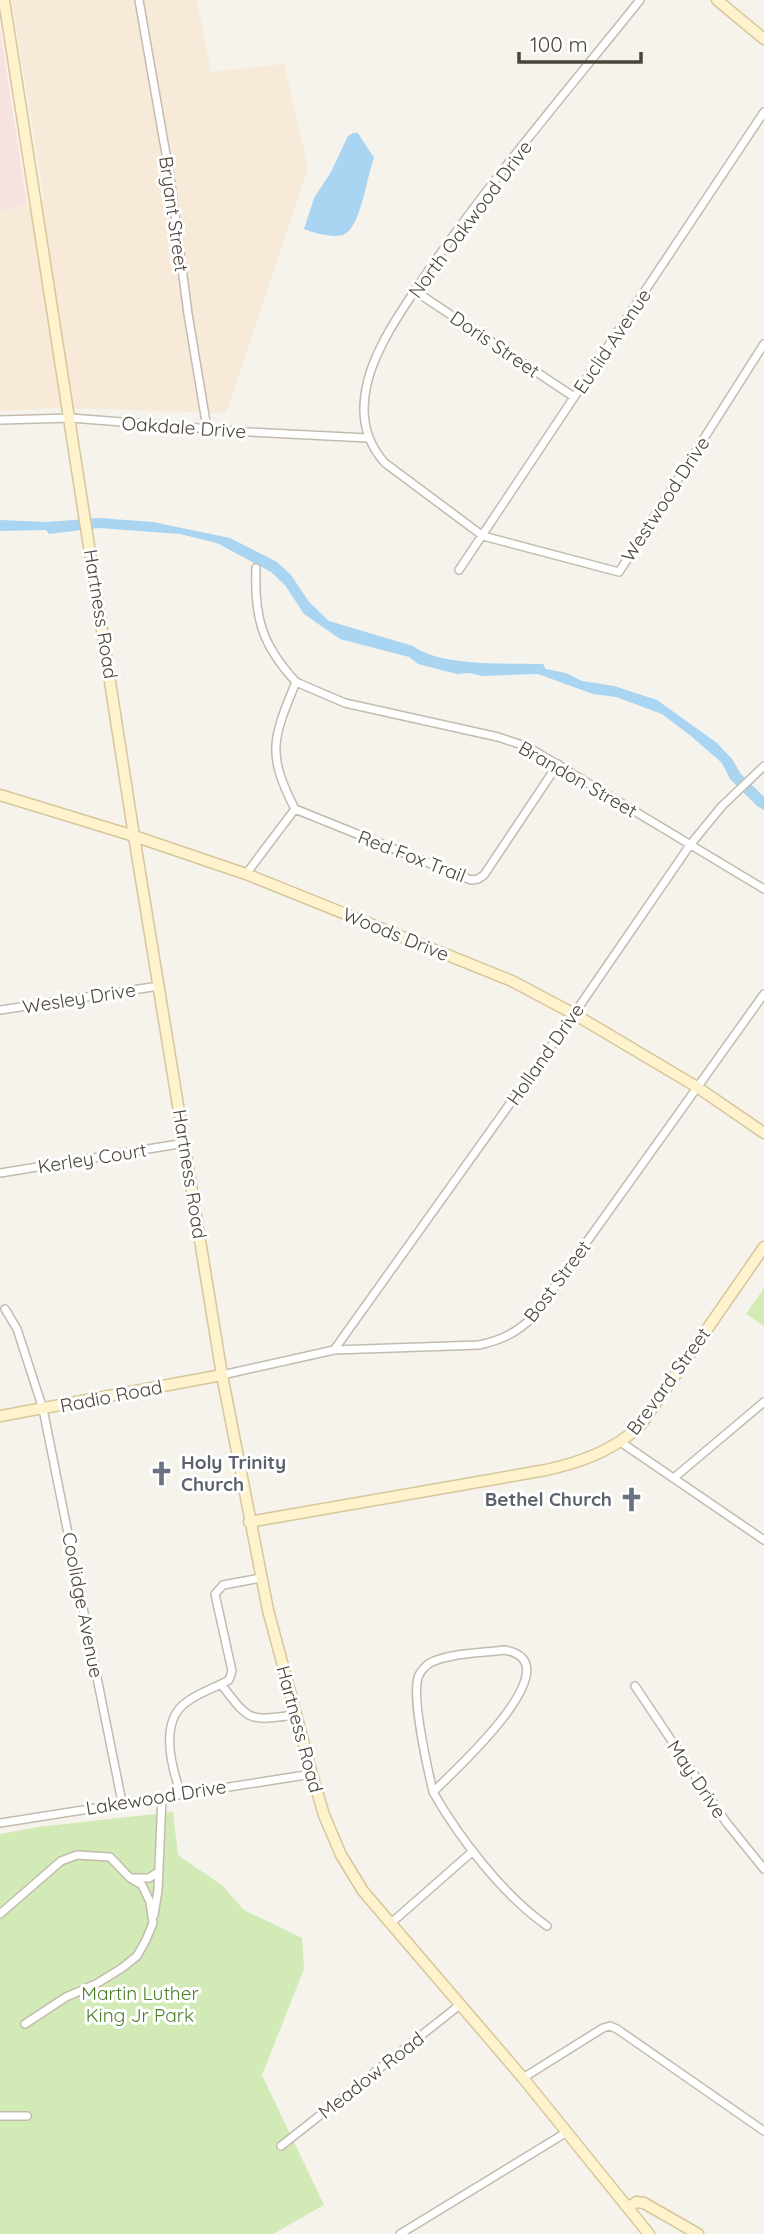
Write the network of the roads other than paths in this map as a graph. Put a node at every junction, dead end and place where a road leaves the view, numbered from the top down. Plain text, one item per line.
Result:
1 (4, 0) edge
2 (139, 0) edge
3 (640, 0) edge
4 (717, 0) edge
5 (764, 39) edge
6 (764, 112) edge
7 (415, 291) junction
8 (764, 344) edge
9 (574, 397) junction
10 (71, 418) junction
11 (0, 420) edge
12 (207, 428) junction
13 (368, 438) junction
14 (483, 536) junction
15 (256, 568) dead end
16 (459, 570) dead end
17 (296, 682) junction
18 (558, 764) junction
19 (764, 766) edge
20 (0, 795) edge
21 (295, 809) junction
22 (134, 836) junction
23 (690, 845) junction
24 (246, 874) junction
25 (764, 890) edge
26 (159, 986) junction
27 (764, 993) edge
28 (0, 1010) edge
29 (574, 1014) junction
30 (697, 1087) junction
31 (764, 1133) edge
32 (185, 1143) junction
33 (0, 1173) edge
34 (764, 1247) edge
35 (5, 1309) dead end
36 (334, 1350) junction
37 (222, 1375) junction
38 (764, 1402) edge
39 (43, 1409) junction
40 (0, 1416) edge
41 (622, 1443) junction
42 (675, 1477) junction
43 (249, 1522) junction
44 (764, 1540) edge
45 (261, 1578) junction
46 (221, 1684) junction
47 (635, 1686) dead end
48 (295, 1715) junction
49 (312, 1774) junction
50 (433, 1792) junction
51 (181, 1794) junction
52 (162, 1797) junction
53 (121, 1802) junction
54 (0, 1823) edge
55 (473, 1851) junction
56 (764, 1869) edge
57 (158, 1872) junction
58 (130, 1878) junction
59 (0, 1914) edge
60 (153, 1923) junction
61 (390, 1924) junction
62 (547, 1926) dead end
63 (461, 2004) junction
64 (25, 2024) dead end
65 (523, 2078) junction
66 (0, 2116) edge
67 (27, 2116) dead end
68 (764, 2131) edge
69 (567, 2132) junction
70 (281, 2146) dead end
71 (629, 2207) junction
72 (400, 2234) edge
73 (649, 2234) edge
74 (698, 2234) edge

1 - 10 main road, Hartness Road
2 - 12 street, Bryant Street
3 - 7 street, North Oakwood Drive
4 - 5 main road
6 - 9 street, Euclid Avenue
7 - 9 street, Doris Street
7 - 13 street, North Oakwood Drive
8 - 14 street, Westwood Drive
9 - 14 street, Euclid Avenue
10 - 11 street, Oakdale Drive
10 - 12 street, Oakdale Drive
10 - 22 main road, Hartness Road
12 - 13 street, Oakdale Drive
13 - 14 street
14 - 16 street, Euclid Avenue
15 - 17 street
17 - 18 street, Brandon Street
17 - 21 street
18 - 21 street, Red Fox Trail
18 - 23 street, Brandon Street
19 - 23 street, Holland Drive
20 - 22 main road, Woods Drive
21 - 24 street
22 - 24 main road, Woods Drive
22 - 26 main road, Hartness Road
23 - 25 street, Brandon Street
23 - 29 street, Holland Drive
24 - 29 main road, Woods Drive
26 - 28 street, Wesley Drive
26 - 32 main road, Hartness Road
27 - 30 street, Bost Street
29 - 30 main road, Woods Drive
29 - 36 street, Holland Drive
30 - 31 main road, Woods Drive
30 - 36 street, Bost Street
32 - 33 street, Kerley Court
32 - 37 main road, Hartness Road
34 - 41 main road, Brevard Street
35 - 39 street, Coolidge Avenue
36 - 37 street, Bost Street
37 - 39 main road, Radio Road
37 - 43 main road, Hartness Road
38 - 42 street
39 - 40 main road, Radio Road
39 - 53 street, Coolidge Avenue
41 - 42 street
41 - 43 main road, Brevard Street
42 - 44 street
43 - 45 main road, Hartness Road
45 - 46 street
45 - 48 main road, Hartness Road
46 - 48 street
46 - 51 street
47 - 56 street, May Drive
48 - 49 main road, Hartness Road
49 - 51 street, Lakewood Drive
49 - 61 main road, Hartness Road
50 - 50 street
50 - 55 street
51 - 52 street, Lakewood Drive
52 - 53 street, Lakewood Drive
52 - 57 street
53 - 54 street, Lakewood Drive
55 - 61 street
55 - 62 street
57 - 58 street
57 - 60 street
58 - 59 street
58 - 60 street
60 - 64 street
61 - 63 main road, Hartness Road
63 - 65 main road, Hartness Road
63 - 70 street, Meadow Road
65 - 68 street
65 - 69 main road, Hartness Road
66 - 67 street
69 - 71 main road, Hartness Road
69 - 72 street
71 - 73 main road, Hartness Road
71 - 74 main road

